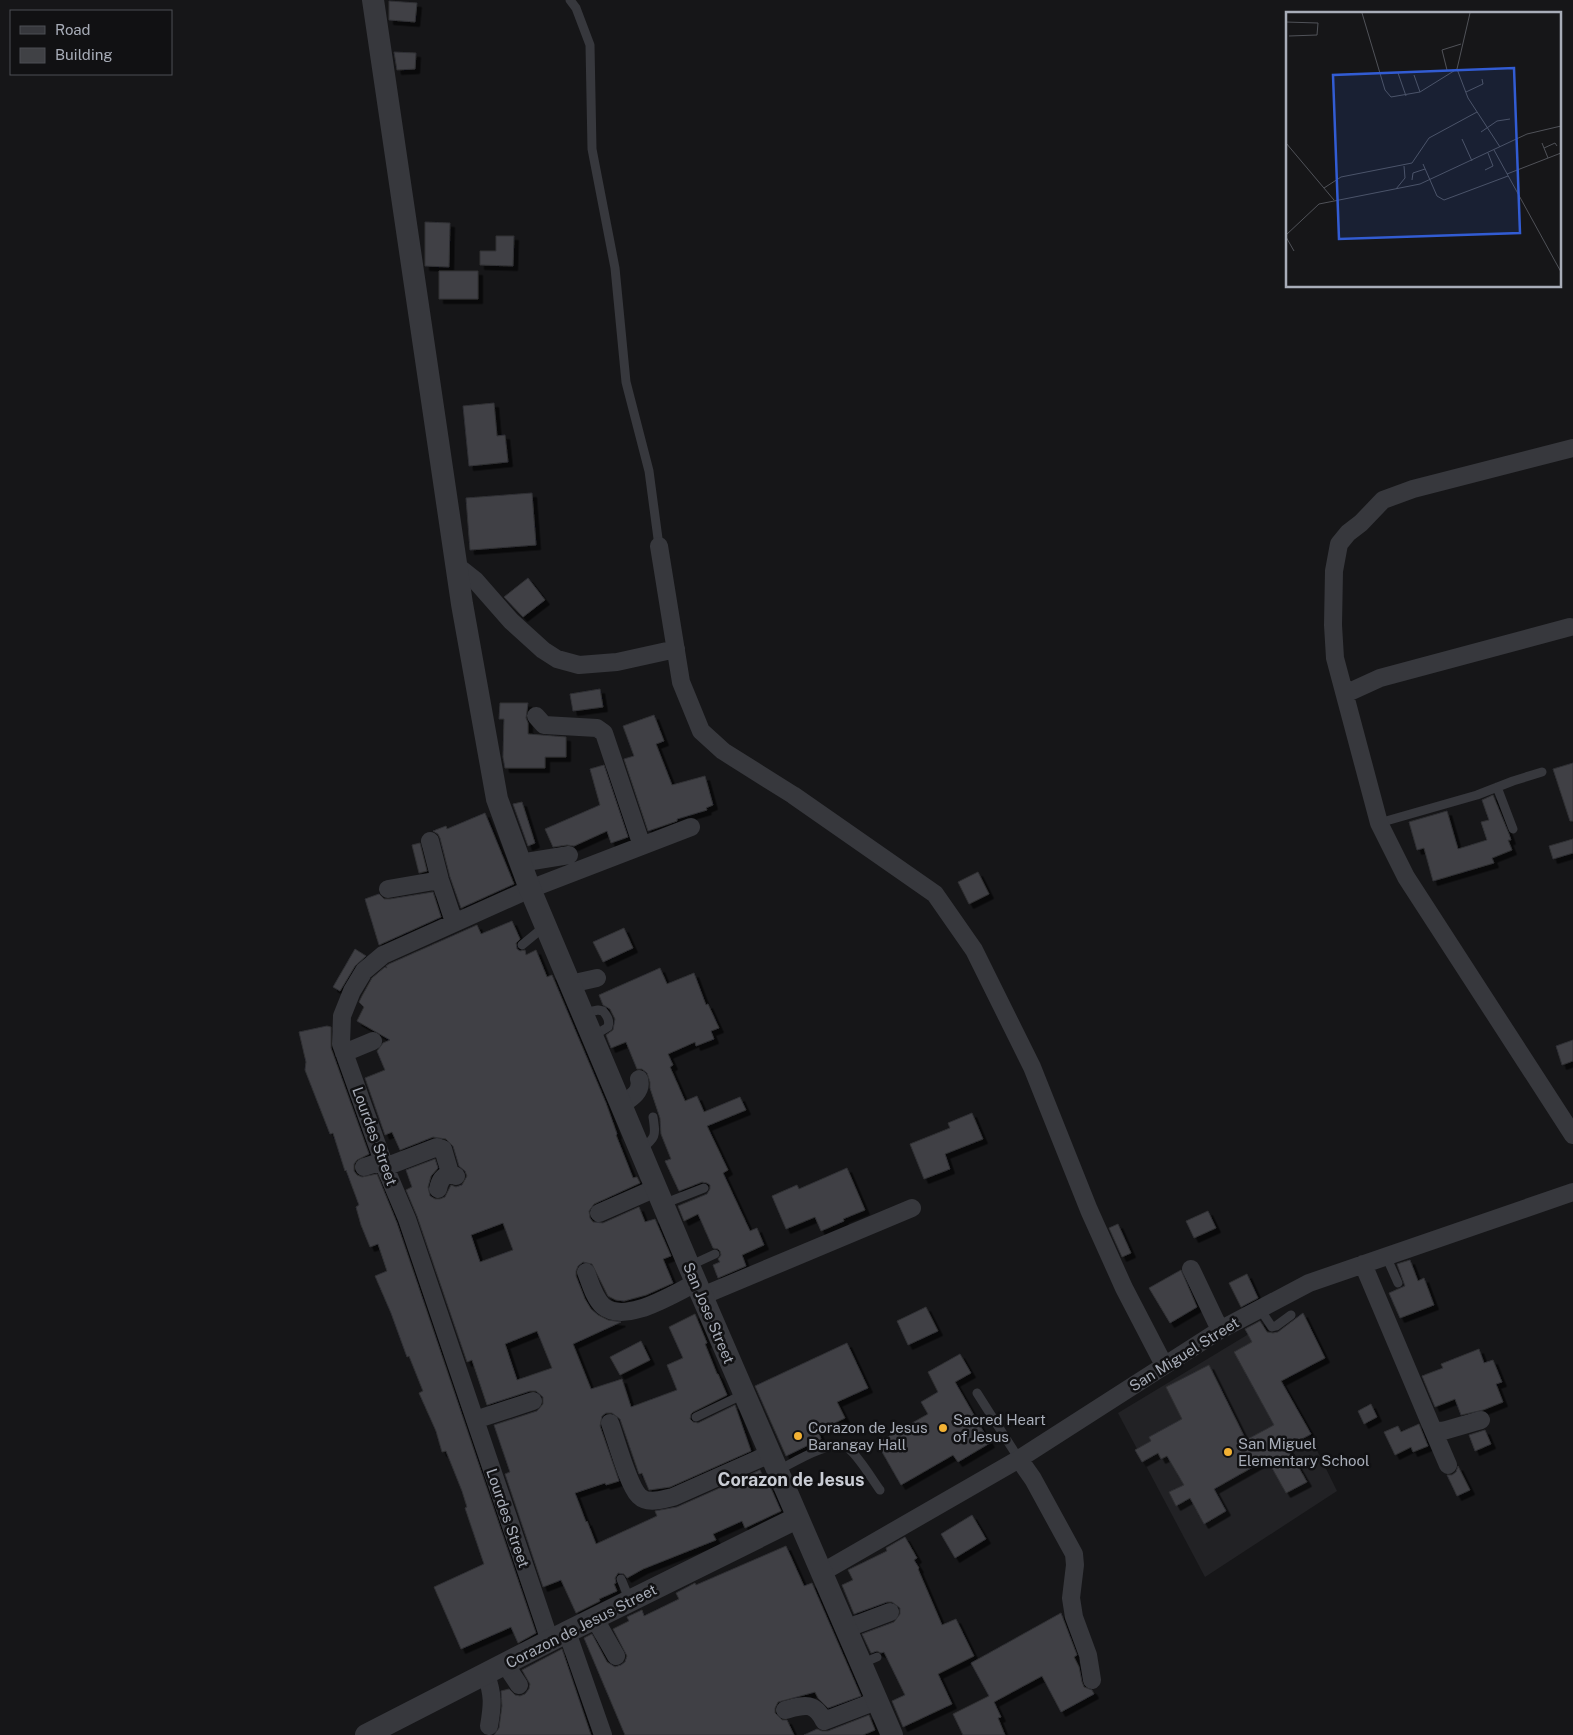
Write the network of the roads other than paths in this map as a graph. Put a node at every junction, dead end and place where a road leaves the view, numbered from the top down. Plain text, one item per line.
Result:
1 (373, 0) edge
2 (570, 0) edge
3 (1573, 448) edge
4 (659, 546) joint
5 (456, 565) junction
6 (1570, 627) dead end
7 (676, 649) junction
8 (1344, 694) junction
9 (536, 716) dead end
10 (1542, 772) dead end
11 (1497, 787) junction
12 (1379, 823) junction
13 (691, 827) dead end
14 (1513, 829) dead end
15 (430, 841) dead end
16 (642, 846) junction
17 (569, 855) dead end
18 (520, 863) junction
19 (440, 880) junction
20 (388, 889) dead end
21 (530, 889) junction
22 (454, 922) junction
23 (545, 926) junction
24 (522, 945) dead end
25 (597, 978) dead end
26 (570, 984) junction
27 (373, 1042) dead end
28 (344, 1053) junction
29 (639, 1079) dead end
30 (621, 1105) junction
31 (653, 1117) dead end
32 (1573, 1135) edge
33 (640, 1150) junction
34 (384, 1164) junction
35 (364, 1167) dead end
36 (438, 1188) dead end
37 (704, 1188) dead end
38 (1573, 1192) edge
39 (660, 1196) junction
40 (912, 1208) dead end
41 (599, 1212) dead end
42 (715, 1254) dead end
43 (1386, 1256) junction
44 (1363, 1264) junction
45 (1191, 1269) dead end
46 (586, 1272) dead end
47 (695, 1281) junction
48 (1398, 1283) dead end
49 (1260, 1309) junction
50 (1291, 1315) dead end
51 (1220, 1330) junction
52 (1164, 1366) junction
53 (977, 1393) dead end
54 (744, 1394) junction
55 (533, 1401) dead end
56 (696, 1417) dead end
57 (475, 1420) junction
58 (1481, 1420) dead end
59 (610, 1423) dead end
60 (1433, 1430) junction
61 (1019, 1459) junction
62 (774, 1462) junction
63 (1448, 1465) dead end
64 (880, 1490) dead end
65 (797, 1518) junction
66 (821, 1573) junction
67 (621, 1579) dead end
68 (630, 1601) junction
69 (890, 1612) dead end
70 (595, 1619) junction
71 (845, 1629) junction
72 (559, 1636) junction
73 (616, 1656) dead end
74 (495, 1669) junction
75 (1092, 1680) dead end
76 (519, 1685) dead end
77 (876, 1701) junction
78 (785, 1710) dead end
79 (489, 1726) dead end
80 (373, 1733) edge
81 (603, 1735) edge
82 (892, 1735) edge

1 - 5 street, San Jose Street
2 - 4 lane
3 - 8 street
4 - 7 street
5 - 7 street
5 - 18 street, San Jose Street
6 - 8 street
7 - 52 street
8 - 12 street
9 - 16 street
10 - 11 lane
11 - 12 lane
11 - 14 lane
12 - 32 street
13 - 16 street, Lourdes Street
15 - 19 street
16 - 21 street, Lourdes Street
17 - 18 street
18 - 21 street, San Jose Street
19 - 20 street
19 - 22 street
21 - 22 street, Lourdes Street
21 - 23 street, San Jose Street
22 - 28 street, Lourdes Street
23 - 24 lane
23 - 26 street, San Jose Street
25 - 26 street
26 - 30 street, San Jose Street
27 - 28 street
28 - 34 street, Lourdes Street
29 - 30 street
30 - 33 street, San Jose Street
31 - 33 lane
33 - 39 street, San Jose Street
34 - 35 street
34 - 36 street
34 - 57 street, Lourdes Street
37 - 39 lane
38 - 43 street, San Miguel Street
39 - 41 street
39 - 47 street, San Jose Street
40 - 47 street
42 - 47 lane
43 - 44 street, San Miguel Street
43 - 48 lane
44 - 49 street, San Miguel Street
44 - 60 street
45 - 51 street
46 - 47 street
47 - 54 street, San Jose Street
49 - 50 lane
49 - 51 street, San Miguel Street
51 - 52 street, San Miguel Street
52 - 61 street, San Miguel Street
53 - 61 lane
54 - 56 lane
54 - 62 street, San Jose Street
55 - 57 street
57 - 72 street, Lourdes Street
58 - 60 street
59 - 62 street
60 - 63 street
61 - 66 street, San Miguel Street
61 - 75 street
62 - 64 lane
62 - 65 street, San Jose Street
65 - 66 street, San Jose Street
65 - 68 street, Corazon de Jesus Street
66 - 71 street, San Jose Street
67 - 68 lane
68 - 70 street, Corazon de Jesus Street
69 - 71 street
70 - 72 street, Corazon de Jesus Street
70 - 73 street
71 - 77 street, San Jose Street
72 - 74 street, Corazon de Jesus Street
72 - 81 street, Lourdes Street
74 - 76 street
74 - 79 street
74 - 80 street, Corazon de Jesus Street
77 - 78 street
77 - 82 street, San Jose Street

